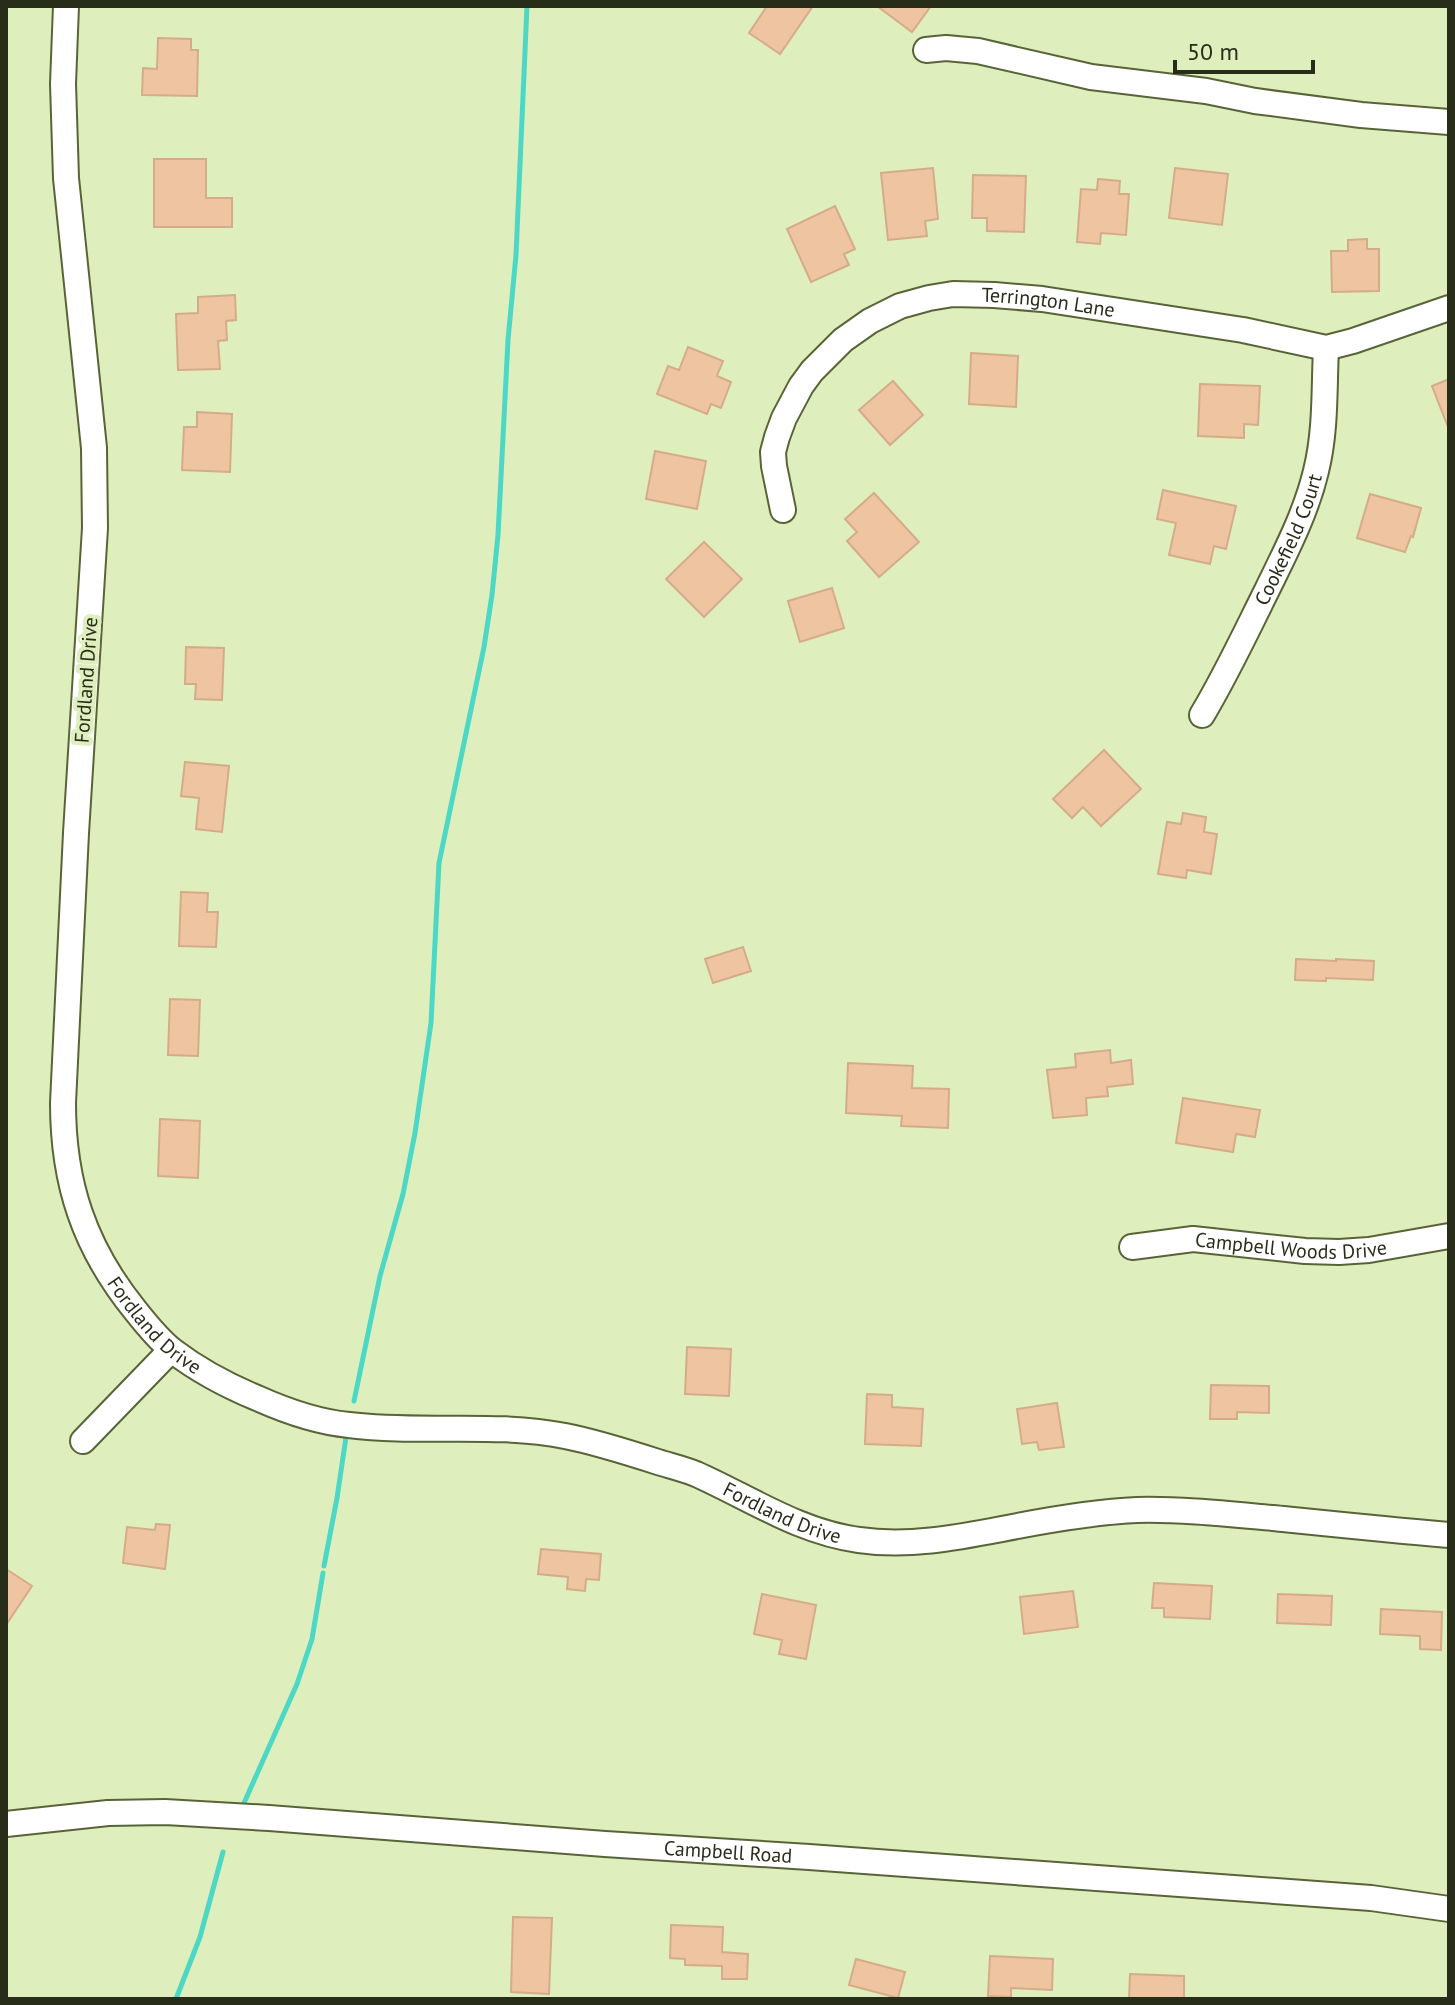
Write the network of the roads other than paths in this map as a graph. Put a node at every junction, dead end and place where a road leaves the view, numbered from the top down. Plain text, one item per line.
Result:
1 (66, 6) edge
2 (926, 50) dead end
3 (1449, 122) edge
4 (1449, 308) edge
5 (1326, 348) junction
6 (783, 510) dead end
7 (1202, 715) dead end
8 (1449, 1236) edge
9 (1132, 1247) dead end
10 (171, 1350) junction
11 (83, 1441) dead end
12 (1449, 1535) edge
13 (6, 1824) edge
14 (1449, 1909) edge

1 - 10 street, Fordland Drive
2 - 3 street
4 - 5 street, Terrington Lane
5 - 6 street, Terrington Lane
5 - 7 street, Cookefield Court
8 - 9 street, Campbell Woods Drive
10 - 11 street
10 - 12 street, Fordland Drive
13 - 14 street, Campbell Road

